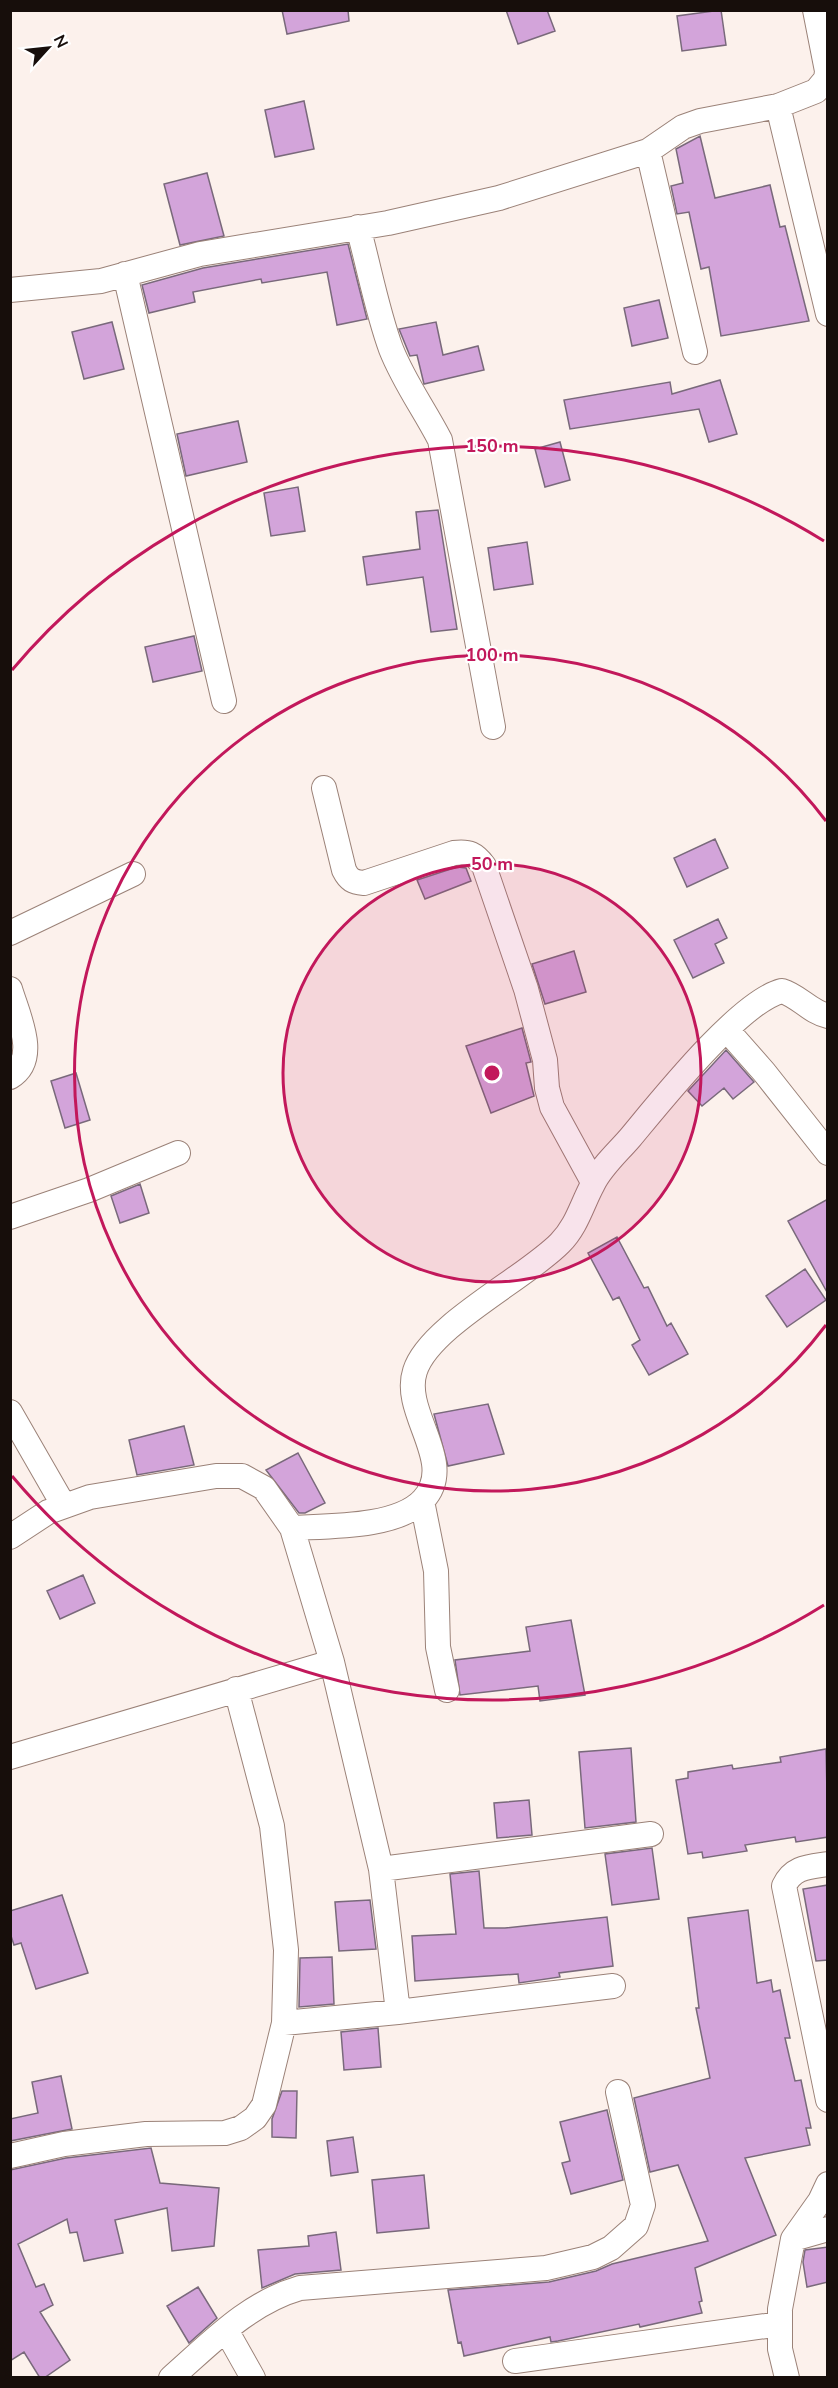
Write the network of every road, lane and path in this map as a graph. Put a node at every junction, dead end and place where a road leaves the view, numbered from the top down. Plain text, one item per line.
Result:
1 (815, 10) edge
2 (778, 106) junction
3 (648, 151) junction
4 (358, 227) junction
5 (125, 274) junction
6 (10, 290) edge
7 (828, 314) edge
8 (695, 352) dead end
9 (224, 701) dead end
10 (493, 727) dead end
11 (324, 788) dead end
12 (133, 874) dead end
13 (10, 933) edge
14 (10, 989) edge
15 (828, 1016) edge
16 (726, 1030) junction
17 (10, 1077) edge
18 (178, 1153) dead end
19 (828, 1154) edge
20 (593, 1182) junction
21 (10, 1217) edge
22 (10, 1412) edge
23 (422, 1501) junction
24 (64, 1506) junction
25 (292, 1528) junction
26 (10, 1537) edge
27 (332, 1662) junction
28 (236, 1689) junction
29 (447, 1690) dead end
30 (10, 1757) edge
31 (651, 1834) dead end
32 (828, 1864) edge
33 (381, 1869) junction
34 (613, 1986) dead end
35 (398, 2012) junction
36 (284, 2023) junction
37 (618, 2092) dead end
38 (828, 2100) edge
39 (10, 2156) edge
40 (828, 2184) edge
41 (828, 2229) edge
42 (793, 2239) junction
43 (780, 2324) junction
44 (226, 2330) junction
45 (515, 2361) dead end
46 (171, 2378) edge
47 (253, 2378) edge
48 (787, 2378) edge

1 - 2 street
2 - 3 street
2 - 7 street
3 - 4 street
3 - 8 street
4 - 5 street
4 - 10 street
5 - 6 street
5 - 9 street
11 - 20 street
12 - 13 street
14 - 17 street
15 - 16 street
16 - 19 street
16 - 20 street
18 - 21 street
20 - 23 street
22 - 24 street
23 - 25 street
23 - 29 street
24 - 25 street
24 - 26 street
25 - 27 street
27 - 28 street
27 - 33 street
28 - 30 street
28 - 36 street
31 - 33 street
32 - 38 street
33 - 35 street
34 - 35 street
35 - 36 street
36 - 39 street
37 - 44 street
40 - 42 street
41 - 42 street
42 - 43 street
43 - 45 street
43 - 48 street
44 - 46 street
44 - 47 street

